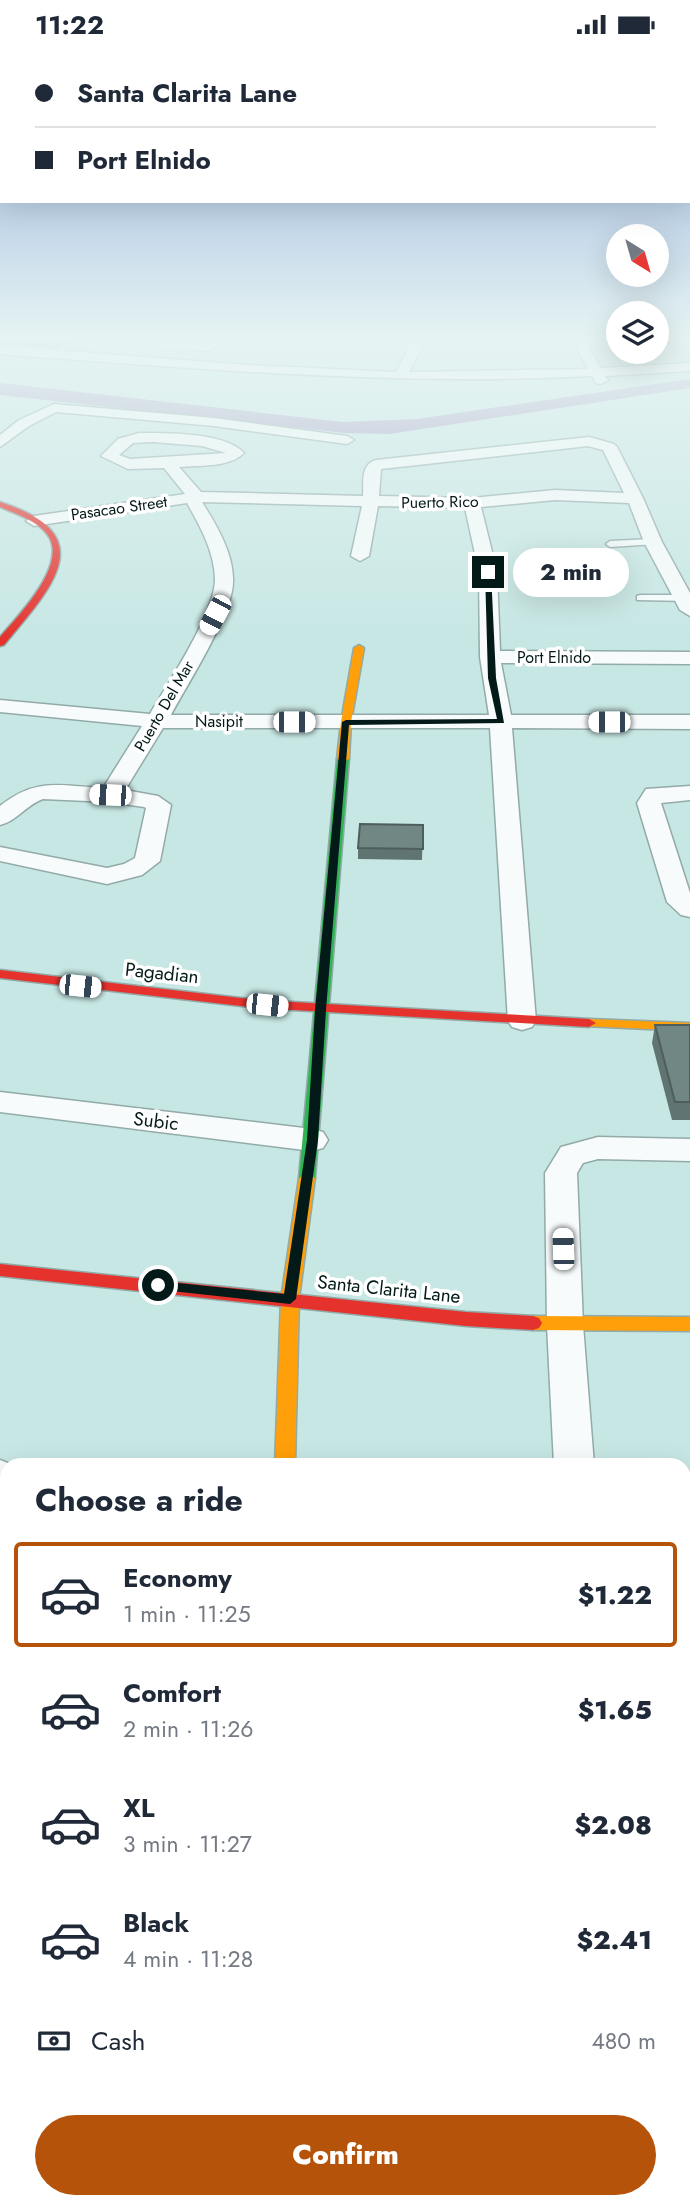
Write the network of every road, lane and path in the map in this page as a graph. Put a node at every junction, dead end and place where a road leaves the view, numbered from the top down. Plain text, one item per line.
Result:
1 (138, 439) edge
2 (150, 439) edge
3 (337, 439) edge
4 (347, 440) dead end
5 (167, 463) junction
6 (194, 497) junction
7 (635, 498) junction
8 (371, 502) junction
9 (472, 503) junction
10 (0, 504) edge
11 (34, 520) junction
12 (653, 542) junction
13 (610, 544) dead end
14 (360, 556) dead end
15 (640, 598) dead end
16 (688, 602) edge
17 (0, 643) edge
18 (359, 648) dead end
19 (490, 657) junction
20 (690, 658) edge
21 (0, 706) edge
22 (159, 720) junction
23 (346, 722) junction
24 (501, 722) junction
25 (690, 722) edge
26 (690, 793) edge
27 (110, 795) junction
28 (0, 818) edge
29 (0, 854) edge
30 (690, 909) edge
31 (0, 974) edge
32 (321, 1010) junction
33 (522, 1021) junction
34 (690, 1027) edge
35 (0, 1101) edge
36 (312, 1140) junction
37 (690, 1150) edge
38 (0, 1270) edge
39 (290, 1299) junction
40 (690, 1324) edge
41 (565, 1325) junction
42 (285, 1458) edge
43 (574, 1458) edge

1 - 5 street
2 - 5 street
3 - 4 street
5 - 6 street, Puerto Del Mar
6 - 8 street, Pasacao Street
6 - 11 street, Pasacao Street
6 - 22 street, Puerto Del Mar
7 - 8 street
7 - 9 street, Puerto Rico
7 - 12 street
8 - 9 street, Puerto Rico
8 - 14 street
9 - 19 street, Port Elnido
10 - 11 street
11 - 17 street
12 - 13 lane
12 - 16 street
15 - 16 lane
18 - 23 street
19 - 20 street, Port Elnido
19 - 24 street
21 - 22 street, Nasipit
22 - 23 street, Nasipit
22 - 27 street, Puerto Del Mar
23 - 24 street, Nasipit
23 - 32 street
24 - 25 street, Nasipit
24 - 33 street
26 - 30 street
27 - 28 street
27 - 29 street
31 - 32 street, Pagadian
32 - 33 street, Pagadian
32 - 36 street
33 - 34 street, Pagadian
35 - 36 street, Subic
36 - 39 street
37 - 41 street
38 - 39 street, Santa Clarita Lane
39 - 41 street, Santa Clarita Lane
39 - 42 street
40 - 41 street, Santa Clarita Lane
41 - 43 street

